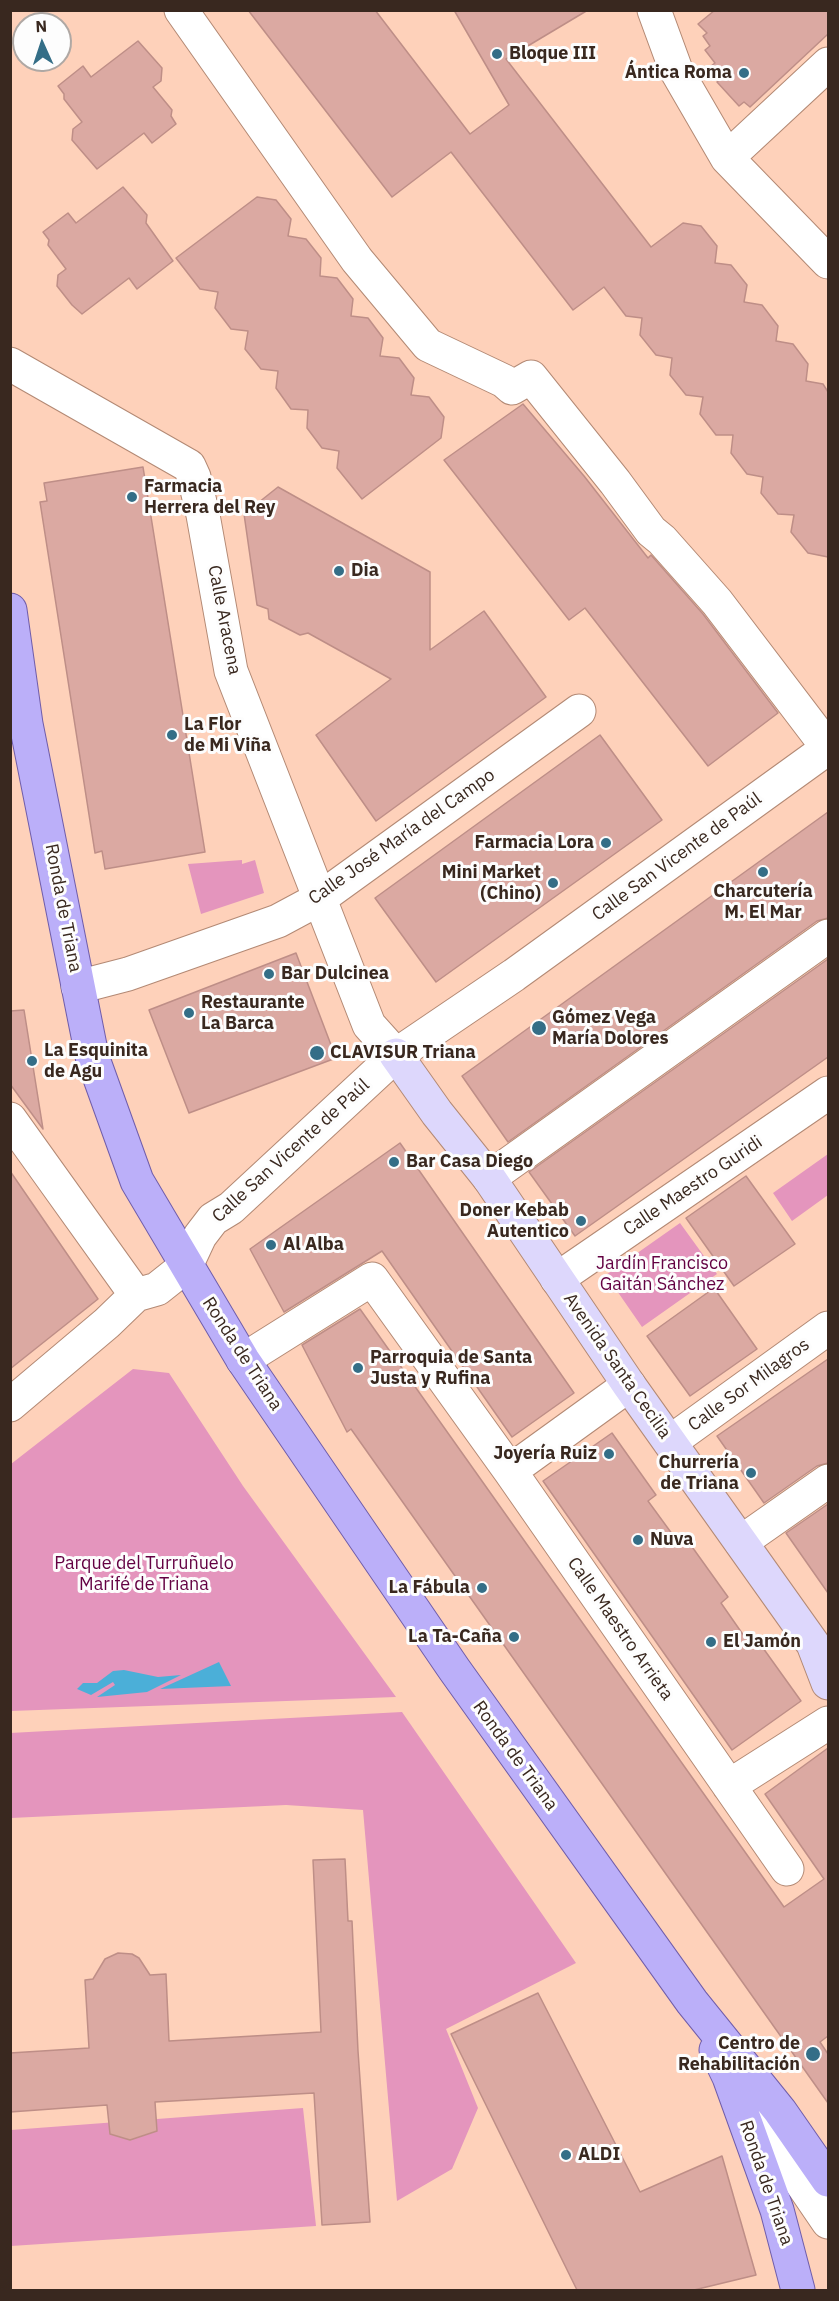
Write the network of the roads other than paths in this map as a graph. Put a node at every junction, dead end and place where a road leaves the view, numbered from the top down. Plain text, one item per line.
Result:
1 (181, 10) edge
2 (654, 10) edge
3 (828, 64) edge
4 (727, 158) junction
5 (828, 262) edge
6 (10, 364) edge
7 (10, 610) edge
8 (579, 711) dead end
9 (828, 748) edge
10 (320, 899) junction
11 (828, 936) edge
12 (78, 987) junction
13 (396, 1055) junction
14 (828, 1093) edge
15 (10, 1119) edge
16 (489, 1178) junction
17 (186, 1266) junction
18 (557, 1279) junction
19 (136, 1295) junction
20 (828, 1328) edge
21 (243, 1360) junction
22 (629, 1385) junction
23 (10, 1405) edge
24 (670, 1442) junction
25 (510, 1471) junction
26 (828, 1481) edge
27 (741, 1542) junction
28 (828, 1683) edge
29 (828, 1723) edge
30 (729, 1786) junction
31 (787, 1869) dead end
32 (692, 2002) junction
33 (729, 2077) junction
34 (828, 2180) edge
35 (828, 2222) edge
36 (798, 2290) edge

1 - 9 street
2 - 4 street
3 - 4 street
4 - 5 street
6 - 10 street, Calle Aracena
7 - 12 main road, Ronda de Triana
8 - 10 street, Calle José María del Campo
9 - 13 street, Calle San Vicente de Paúl
10 - 12 street, Calle José María del Campo
10 - 13 street, Calle Aracena
11 - 16 street
12 - 17 main road, Ronda de Triana
13 - 16 street, Avenida Santa Cecilia
13 - 17 street, Calle San Vicente de Paúl
14 - 18 street, Calle Maestro Guridi
15 - 19 street
16 - 18 street, Avenida Santa Cecilia
17 - 19 street, Calle San Vicente de Paúl
17 - 21 main road, Ronda de Triana
18 - 22 street, Avenida Santa Cecilia
19 - 23 street, Calle San Vicente de Paúl
20 - 24 street, Calle Sor Milagros
21 - 25 street, Calle Maestro Arrieta
21 - 32 main road, Ronda de Triana
22 - 24 street, Avenida Santa Cecilia
22 - 25 street
24 - 27 street, Avenida Santa Cecilia
25 - 30 street, Calle Maestro Arrieta
26 - 27 street
27 - 28 street, Avenida Santa Cecilia
29 - 30 street
30 - 31 street, Calle Maestro Arrieta
32 - 33 main road, Ronda de Triana
32 - 34 main road, Ronda de Triana
33 - 35 street, Ronda de Triana
33 - 36 main road, Ronda de Triana

